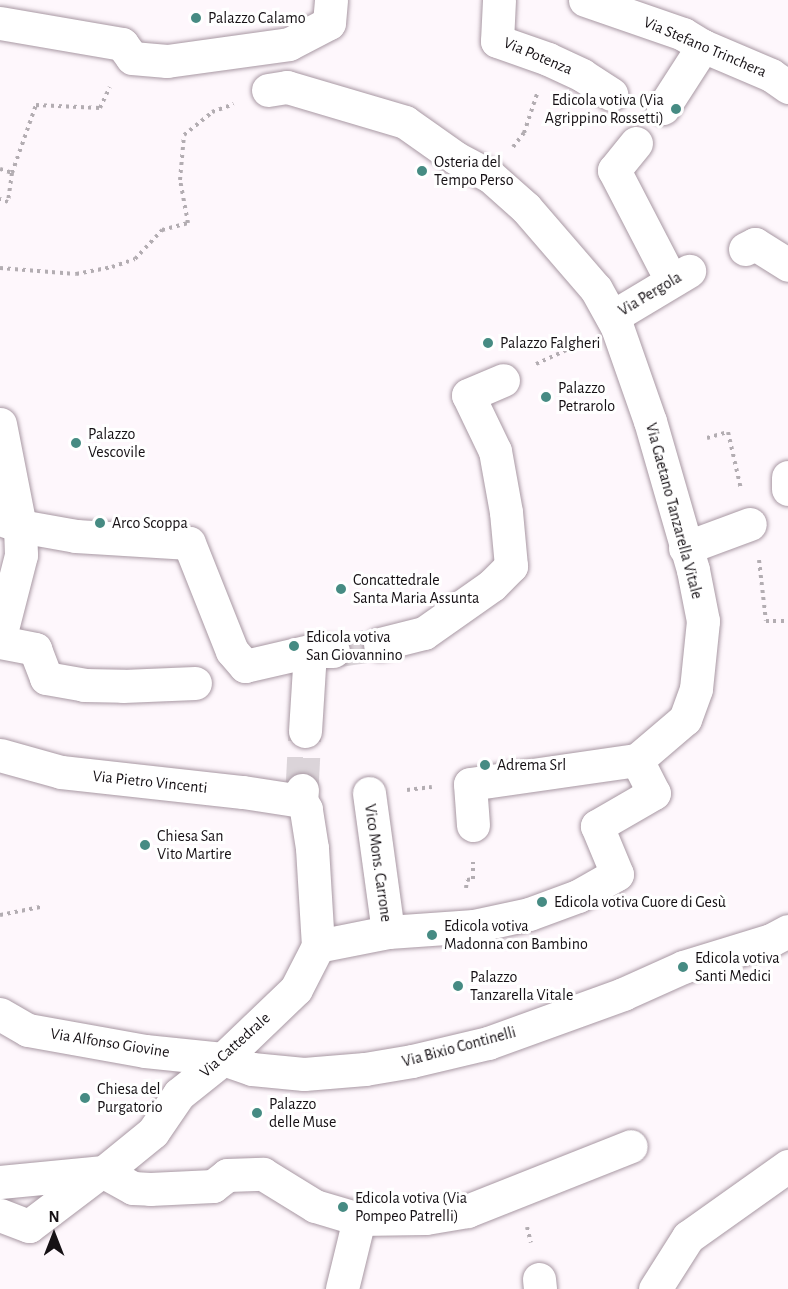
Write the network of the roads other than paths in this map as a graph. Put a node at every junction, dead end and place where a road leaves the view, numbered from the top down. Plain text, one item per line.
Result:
1 (331, 0) edge
2 (499, 0) edge
3 (585, 0) edge
4 (0, 23) edge
5 (703, 46) junction
6 (788, 87) edge
7 (268, 90) road end
8 (611, 94) dead end
9 (663, 108) dead end
10 (636, 143) dead end
11 (745, 249) dead end
12 (788, 265) edge
13 (615, 322) junction
14 (503, 380) road end
15 (0, 424) edge
16 (788, 477) edge
17 (788, 489) edge
18 (10, 522) edge
19 (750, 524) dead end
20 (685, 548) junction
21 (0, 640) edge
22 (380, 644) tunnel mouth
23 (195, 682) dead end
24 (305, 731) tunnel mouth
25 (0, 754) edge
26 (637, 760) junction
27 (369, 793) dead end
28 (472, 825) road end
29 (788, 931) edge
30 (388, 933) junction
31 (318, 946) junction
32 (0, 1014) edge
33 (223, 1059) junction
34 (631, 1146) dead end
35 (788, 1166) edge
36 (102, 1172) junction
37 (0, 1182) edge
38 (0, 1215) edge
39 (359, 1219) junction
40 (342, 1289) edge
41 (656, 1289) edge

1 - 4 street
2 - 8 street, Via Potenza
3 - 5 street, Via Stefano Trinchera
5 - 6 street, Via Stefano Trinchera
5 - 9 street
7 - 13 street, Via Gaetano Tanzarella Vitale
10 - 13 street, Via Pergola
11 - 12 street
13 - 20 street, Via Gaetano Tanzarella Vitale
14 - 22 street
15 - 18 street
16 - 17 street
18 - 21 street
18 - 24 street
19 - 20 street
20 - 26 street, Via Gaetano Tanzarella Vitale
21 - 23 street
25 - 31 street, Via Pietro Vincenti
26 - 28 street
26 - 30 street
27 - 30 street, Vico Mons. Carrone
29 - 33 street, Via Bixio Continelli
30 - 31 street
31 - 33 street, Via Cattedrale
32 - 33 street, Via Alfonso Giovine
33 - 36 street, Via Cattedrale
34 - 39 street
35 - 41 street
36 - 37 street
36 - 38 street, Via Cattedrale
36 - 39 street
39 - 40 street

